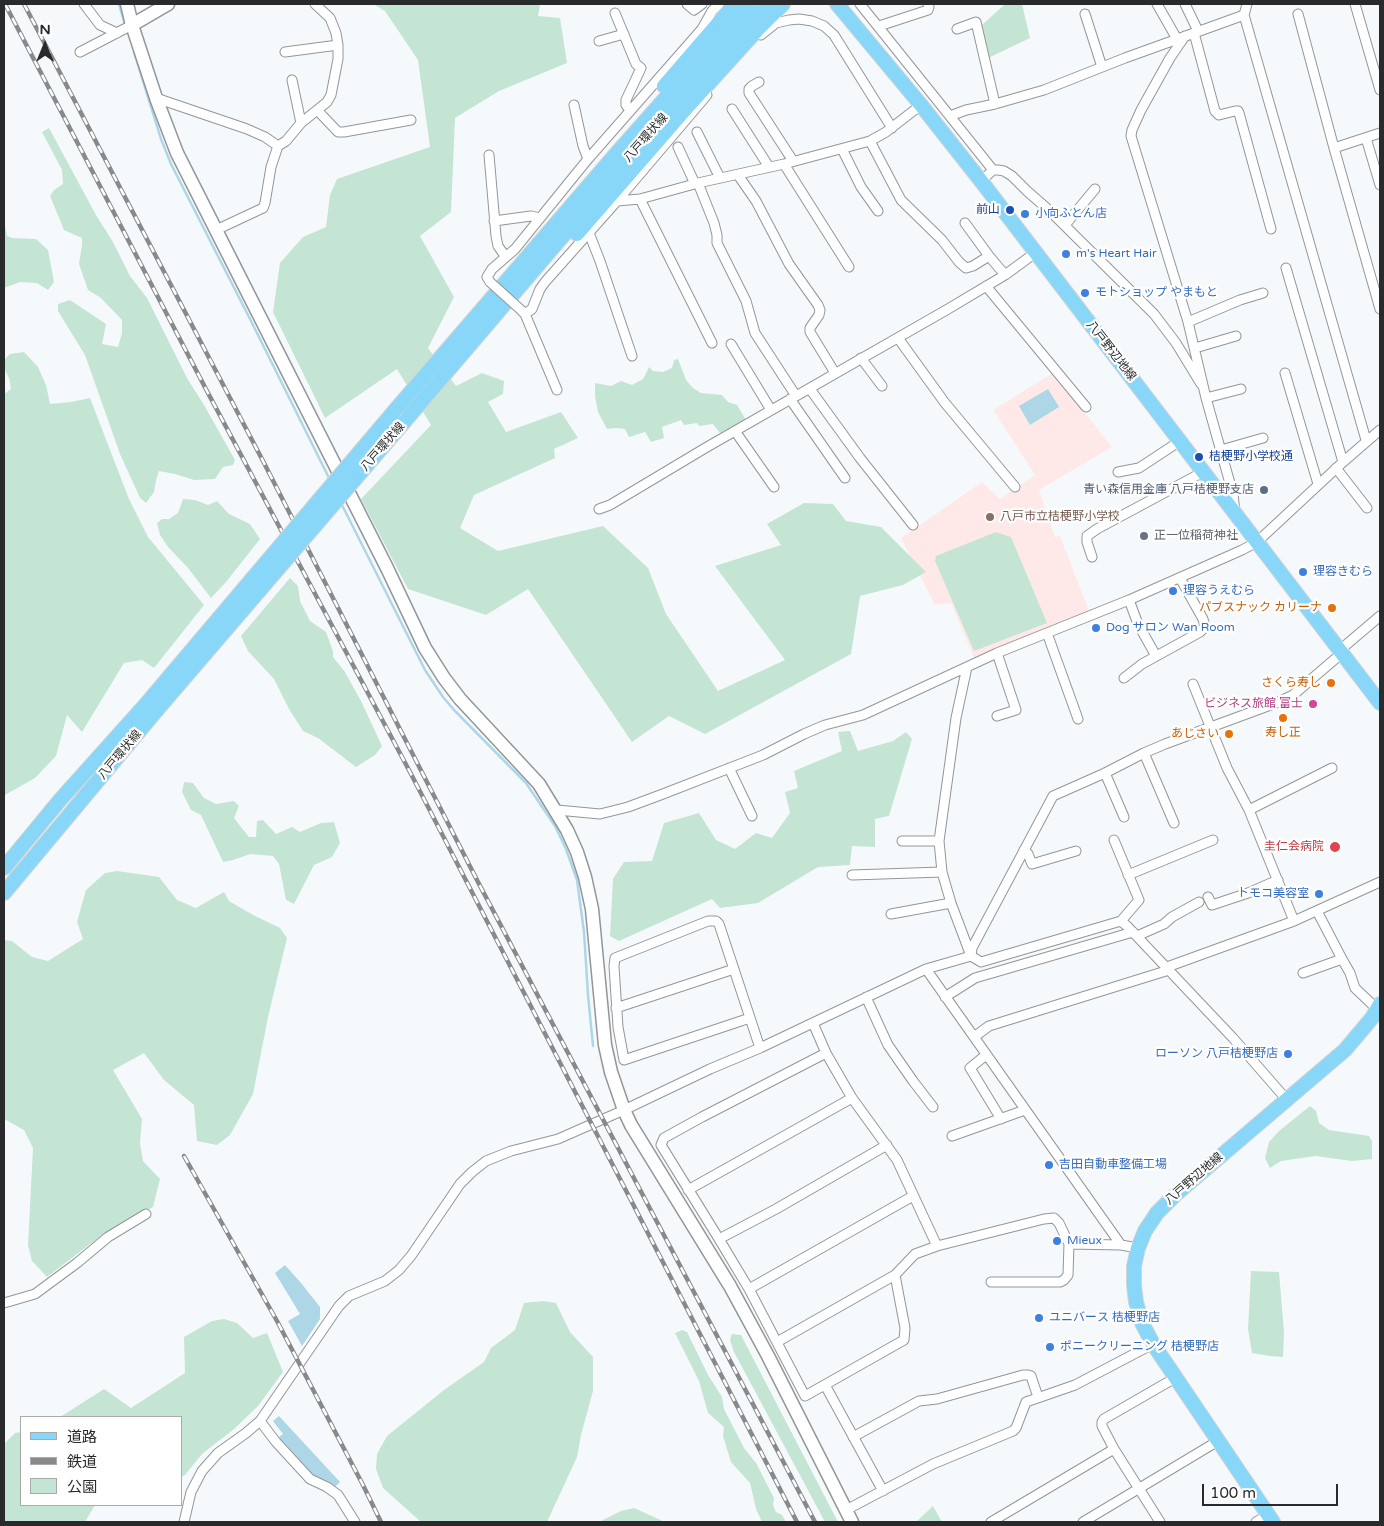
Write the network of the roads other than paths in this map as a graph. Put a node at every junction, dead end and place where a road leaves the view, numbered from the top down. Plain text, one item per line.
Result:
1 (84, 4) edge
2 (127, 4) edge
3 (168, 4) edge
4 (315, 4) edge
5 (687, 4) edge
6 (702, 4) edge
7 (719, 4) edge
8 (735, 4) edge
9 (749, 4) edge
10 (767, 4) edge
11 (783, 4) edge
12 (837, 4) edge
13 (860, 4) edge
14 (928, 4) edge
15 (1158, 4) edge
16 (1185, 4) edge
17 (1247, 4) edge
18 (1355, 4) edge
19 (615, 13) dead end
20 (1084, 14) dead end
21 (1298, 14) dead end
22 (1244, 16) junction
23 (132, 25) junction
24 (879, 26) junction
25 (956, 29) dead end
26 (117, 33) junction
27 (624, 34) junction
28 (1188, 34) junction
29 (599, 40) dead end
30 (338, 45) junction
31 (80, 52) dead end
32 (285, 52) dead end
33 (1102, 67) junction
34 (693, 76) junction
35 (292, 80) dead end
36 (759, 82) dead end
37 (1380, 90) edge
38 (156, 98) junction
39 (996, 104) junction
40 (574, 105) dead end
41 (921, 105) junction
42 (732, 108) dead end
43 (318, 110) junction
44 (630, 110) junction
45 (950, 116) junction
46 (411, 120) dead end
47 (301, 123) junction
48 (892, 128) junction
49 (697, 132) dead end
50 (1380, 133) edge
51 (1366, 138) junction
52 (870, 141) junction
53 (278, 146) junction
54 (678, 148) dead end
55 (1334, 148) junction
56 (842, 149) junction
57 (489, 156) dead end
58 (588, 159) junction
59 (788, 162) junction
60 (769, 167) junction
61 (993, 170) junction
62 (738, 175) junction
63 (720, 178) junction
64 (981, 181) junction
65 (697, 183) junction
66 (1380, 185) edge
67 (1095, 189) dead end
68 (640, 199) junction
69 (617, 201) junction
70 (878, 211) dead end
71 (540, 218) junction
72 (494, 221) junction
73 (965, 223) dead end
74 (1065, 225) junction
75 (216, 230) junction
76 (1270, 230) dead end
77 (589, 233) junction
78 (1035, 253) junction
79 (505, 256) junction
80 (989, 256) junction
81 (849, 267) dead end
82 (1286, 268) dead end
83 (1005, 275) junction
84 (986, 286) junction
85 (1263, 292) dead end
86 (1380, 309) edge
87 (523, 312) junction
88 (1188, 322) junction
89 (1236, 336) dead end
90 (898, 338) junction
91 (712, 343) dead end
92 (731, 344) dead end
93 (1195, 348) junction
94 (446, 352) junction
95 (632, 356) dead end
96 (862, 358) junction
97 (835, 373) junction
98 (1285, 373) dead end
99 (444, 376) junction
100 (882, 386) dead end
101 (810, 389) junction
102 (1241, 389) dead end
103 (557, 390) dead end
104 (1206, 394) junction
105 (793, 398) junction
106 (1086, 407) dead end
107 (771, 410) junction
108 (1380, 430) edge
109 (735, 432) junction
110 (1263, 438) dead end
111 (1366, 440) junction
112 (1180, 441) junction
113 (1220, 450) junction
114 (1339, 465) junction
115 (1118, 472) dead end
116 (1203, 472) junction
117 (845, 478) dead end
118 (1318, 484) junction
119 (774, 487) dead end
120 (1015, 487) dead end
121 (1367, 508) dead end
122 (599, 509) dead end
123 (1235, 514) junction
124 (913, 524) dead end
125 (1257, 542) junction
126 (1092, 557) dead end
127 (1180, 578) junction
128 (1129, 600) junction
129 (1380, 616) edge
130 (1048, 633) junction
131 (1341, 652) junction
132 (997, 653) junction
133 (1156, 656) junction
134 (967, 667) junction
135 (1124, 678) dead end
136 (1193, 684) dead end
137 (1380, 702) edge
138 (151, 707) junction
139 (997, 716) dead end
140 (1078, 719) dead end
141 (1212, 727) junction
142 (1144, 753) junction
143 (729, 768) junction
144 (1332, 768) dead end
145 (1105, 773) junction
146 (556, 810) junction
147 (1249, 810) junction
148 (752, 816) dead end
149 (1124, 817) dead end
150 (1174, 823) dead end
151 (1114, 840) dead end
152 (1213, 840) dead end
153 (902, 841) dead end
154 (939, 841) junction
155 (1024, 850) junction
156 (1076, 851) dead end
157 (4, 868) edge
158 (942, 872) junction
159 (852, 874) dead end
160 (1128, 875) junction
161 (1278, 880) junction
162 (1380, 882) edge
163 (4, 893) edge
164 (1208, 897) dead end
165 (1199, 902) dead end
166 (950, 903) junction
167 (1317, 911) junction
168 (891, 914) dead end
169 (1294, 920) junction
170 (1122, 921) junction
171 (1135, 934) junction
172 (971, 956) junction
173 (1342, 959) junction
174 (734, 969) junction
175 (926, 969) junction
176 (1168, 969) junction
177 (1304, 973) dead end
178 (866, 997) junction
179 (946, 997) junction
180 (1379, 1007) edge
181 (616, 1008) junction
182 (750, 1018) junction
183 (813, 1023) junction
184 (974, 1037) junction
185 (760, 1048) junction
186 (826, 1053) junction
187 (986, 1055) junction
188 (852, 1098) junction
189 (1287, 1100) junction
190 (933, 1107) dead end
191 (624, 1110) junction
192 (1025, 1110) junction
193 (1002, 1119) junction
194 (952, 1136) dead end
195 (887, 1145) junction
196 (688, 1190) junction
197 (913, 1196) junction
198 (146, 1214) dead end
199 (719, 1239) junction
200 (1069, 1244) junction
201 (1121, 1245) junction
202 (937, 1246) junction
203 (1138, 1248) junction
204 (895, 1274) junction
205 (990, 1282) dead end
206 (749, 1289) junction
207 (4, 1303) edge
208 (777, 1342) junction
209 (1153, 1344) junction
210 (1175, 1378) junction
211 (825, 1385) junction
212 (1038, 1397) junction
213 (260, 1421) junction
214 (853, 1437) junction
215 (1218, 1441) junction
216 (1114, 1449) junction
217 (1140, 1489) junction
218 (883, 1490) junction
219 (846, 1510) junction
220 (1271, 1518) edge
221 (184, 1522) edge
222 (355, 1522) edge
223 (852, 1522) edge
224 (991, 1522) edge
225 (1083, 1522) edge
226 (1160, 1522) edge
227 (1256, 1522) edge

1 - 26 street
2 - 23 street
3 - 23 street
4 - 30 street
5 - 6 street
7 - 44 street
8 - 94 main road
9 - 34 main road, 八戸環状線
10 - 34 main road, 八戸環状線
11 - 99 main road
12 - 41 main road, 八戸野辺地線
13 - 24 street
14 - 24 street
15 - 28 street
16 - 28 street
17 - 22 street
18 - 37 street
19 - 27 street
20 - 33 street
21 - 55 street
22 - 28 street
22 - 111 street
23 - 26 street
23 - 38 street
24 - 45 street
25 - 39 street
26 - 31 street
27 - 29 street
27 - 44 street
28 - 33 street
28 - 76 street
28 - 88 street
30 - 32 street
30 - 43 street
33 - 39 street
34 - 94 main road, 八戸環状線
34 - 99 main road, 八戸環状線
35 - 47 street
36 - 59 street
38 - 53 street
38 - 75 street
39 - 45 street
40 - 58 street
41 - 48 street
41 - 64 main road, 八戸野辺地線
42 - 60 street
43 - 46 street
43 - 47 street
44 - 58 street
45 - 61 street
47 - 53 street
48 - 52 street
48 - 69 street
49 - 63 street
50 - 51 street
51 - 55 street
51 - 66 street
52 - 56 street
52 - 80 street
53 - 75 street
54 - 65 street
55 - 86 street
56 - 59 street
56 - 70 street
57 - 72 street
58 - 71 street
59 - 60 street
59 - 81 street
60 - 62 street
61 - 64 street
61 - 74 street
62 - 63 street
62 - 97 street
63 - 65 street
64 - 78 main road, 八戸野辺地線
65 - 68 street
65 - 105 street
67 - 74 street
68 - 69 street
68 - 91 street
69 - 77 street
71 - 72 street
71 - 79 street
72 - 79 street
73 - 80 street
74 - 104 street
75 - 146 street
77 - 87 street
77 - 95 street
78 - 83 street
78 - 112 main road, 八戸野辺地線
79 - 87 street, bridge
80 - 83 street
82 - 114 street
83 - 84 street
84 - 90 street
84 - 106 street
85 - 88 street
87 - 103 street
88 - 93 street
89 - 93 street
90 - 96 street
90 - 120 street
92 - 107 street
93 - 104 street
94 - 138 main road, 八戸環状線, bridge
96 - 97 street
96 - 100 street
97 - 101 street
98 - 118 street
99 - 138 main road, 八戸環状線, bridge
101 - 105 street
101 - 124 street
102 - 104 street
104 - 113 street
105 - 107 street
105 - 117 street
107 - 109 street
108 - 111 street
109 - 119 street
109 - 122 street
110 - 113 street
111 - 114 street
112 - 115 street
112 - 116 main road, 八戸野辺地線
113 - 123 street
114 - 118 street
114 - 121 street
116 - 123 main road, 八戸野辺地線
116 - 126 street
118 - 125 street
123 - 125 main road, 八戸野辺地線
125 - 127 street
125 - 131 main road, 八戸野辺地線
127 - 128 street
127 - 133 street
128 - 130 street
128 - 133 street
129 - 131 street
130 - 132 street
130 - 140 street
131 - 137 main road, 八戸野辺地線
131 - 141 street
132 - 134 street
132 - 139 street
133 - 135 street
134 - 143 street
134 - 154 street
136 - 141 street
138 - 157 main road, 八戸環状線
138 - 163 main road, 八戸環状線
141 - 142 street
141 - 147 street
142 - 145 street
142 - 150 street
143 - 146 street
143 - 148 street
144 - 147 street
145 - 149 street
145 - 155 street
146 - 191 street
147 - 161 street
151 - 160 street
152 - 160 street
153 - 154 street
154 - 158 street
155 - 156 street
155 - 172 street
158 - 159 street
158 - 166 street
160 - 170 street
161 - 164 street
161 - 169 street
162 - 167 street
165 - 171 street
166 - 168 street
166 - 172 street
167 - 169 street
167 - 173 street
169 - 176 street
170 - 171 street
170 - 172 street
171 - 176 street
171 - 179 street
172 - 175 street
173 - 177 street
173 - 180 street
174 - 181 street
174 - 181 street
174 - 182 street
175 - 178 street
175 - 179 street
176 - 184 street
176 - 189 street
178 - 183 street
178 - 190 street
179 - 184 street
180 - 189 main road, 八戸野辺地線
181 - 182 street
182 - 185 street
183 - 185 street
183 - 186 street
184 - 187 street
185 - 191 street
186 - 188 street
186 - 196 street
187 - 192 street
187 - 193 street
188 - 195 street
188 - 196 street
189 - 203 main road, 八戸野辺地線
191 - 213 street
191 - 219 street
192 - 193 street
192 - 201 street
193 - 194 street
195 - 197 street
195 - 199 street
196 - 199 street
197 - 202 street
197 - 206 street
198 - 207 street
199 - 206 street
200 - 201 street
200 - 202 street
200 - 205 street
201 - 203 street
202 - 204 street
203 - 209 main road, 八戸野辺地線
204 - 208 street
204 - 211 street
206 - 208 street
208 - 211 street
209 - 210 main road, 八戸野辺地線
209 - 212 street
210 - 215 main road, 八戸野辺地線
210 - 216 street
211 - 214 street
212 - 214 street
212 - 218 street
213 - 221 street
213 - 222 street
214 - 218 street
215 - 217 street
215 - 220 main road, 八戸野辺地線
216 - 217 street
216 - 224 street
217 - 225 street
217 - 226 street
218 - 219 street
219 - 223 street
220 - 227 street

